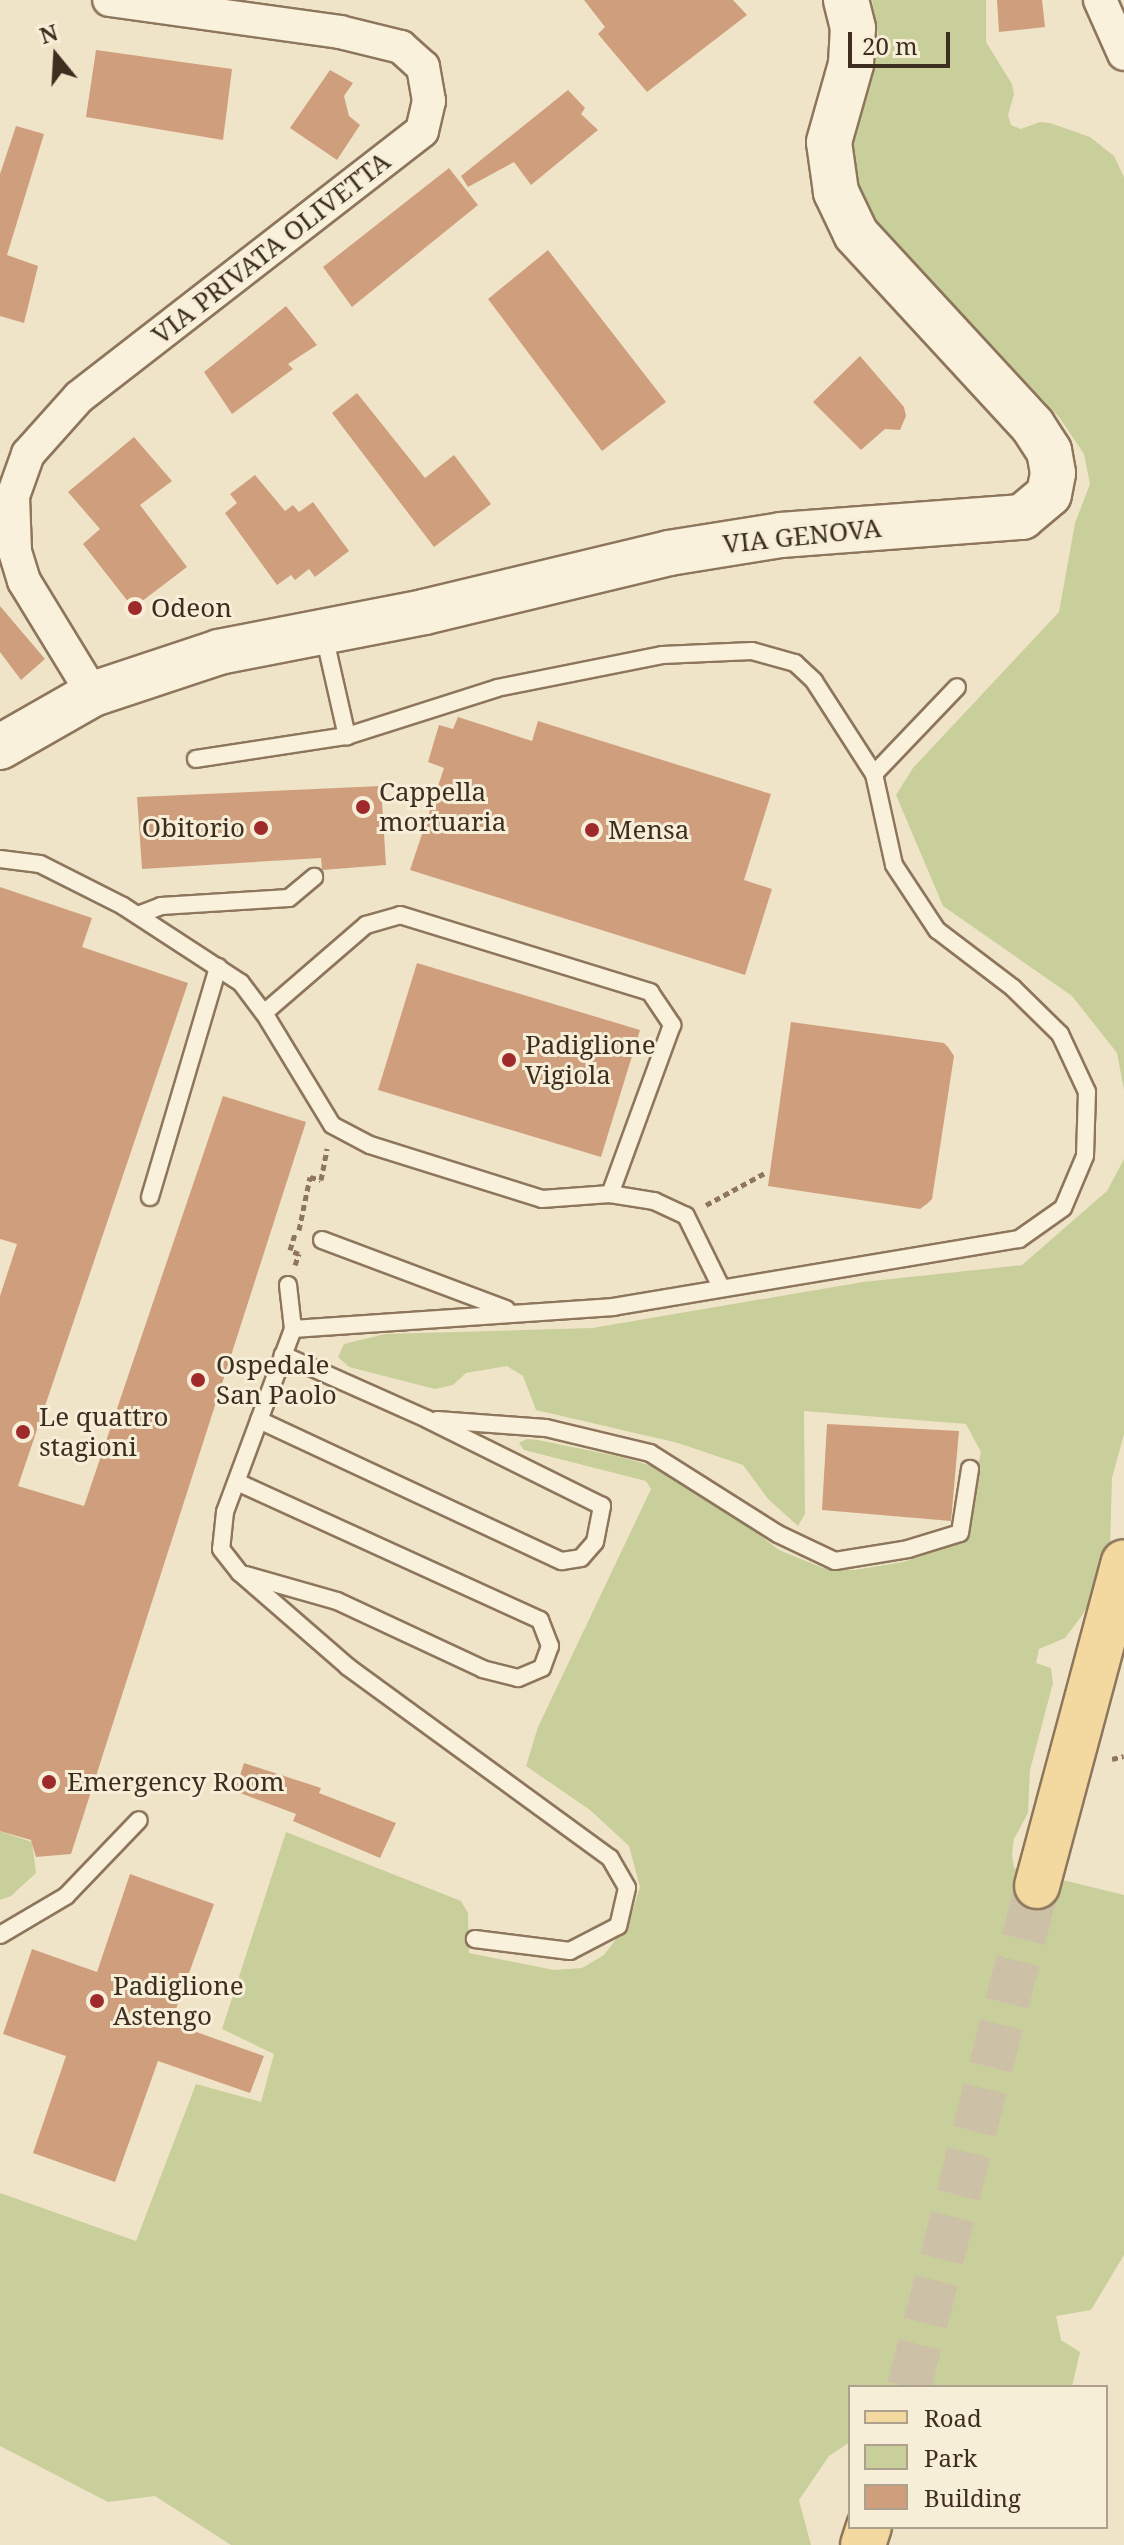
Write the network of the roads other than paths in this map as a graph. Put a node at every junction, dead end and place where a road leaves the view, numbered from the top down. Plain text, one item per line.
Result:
1 (109, 0) edge
2 (846, 0) edge
3 (1100, 0) edge
4 (1124, 54) edge
5 (323, 629) junction
6 (957, 687) dead end
7 (93, 694) junction
8 (347, 736) junction
9 (0, 747) edge
10 (196, 759) dead end
11 (874, 774) junction
12 (0, 859) edge
13 (314, 877) dead end
14 (138, 915) junction
15 (218, 967) junction
16 (264, 1013) junction
17 (610, 1194) junction
18 (150, 1197) dead end
19 (322, 1240) road end
20 (288, 1285) road end
21 (721, 1287) junction
22 (512, 1311) junction
23 (293, 1329) junction
24 (283, 1355) junction
25 (427, 1419) junction
26 (259, 1420) junction
27 (970, 1469) dead end
28 (237, 1482) junction
29 (1124, 1562) edge
30 (240, 1573) junction
31 (139, 1820) dead end
32 (1037, 1886) tunnel mouth
33 (0, 1935) edge
34 (475, 1939) dead end

1 - 7 street, VIA PRIVATA OLIVETTA
2 - 5 street, VIA GENOVA
3 - 4 street
5 - 7 street, VIA GENOVA
5 - 8 lane
6 - 11 lane
7 - 9 street, VIA GENOVA
8 - 10 lane
8 - 11 lane
11 - 21 lane
12 - 14 lane
13 - 14 lane
14 - 15 lane
15 - 16 lane
15 - 18 lane
16 - 17 lane
16 - 17 lane
17 - 21 lane
19 - 22 lane
20 - 23 lane
21 - 22 lane
22 - 23 lane
23 - 24 lane
24 - 25 lane
24 - 26 lane
25 - 26 lane
25 - 27 lane
26 - 28 lane
28 - 30 lane
28 - 30 lane
29 - 32 main road
30 - 34 lane
31 - 33 lane

